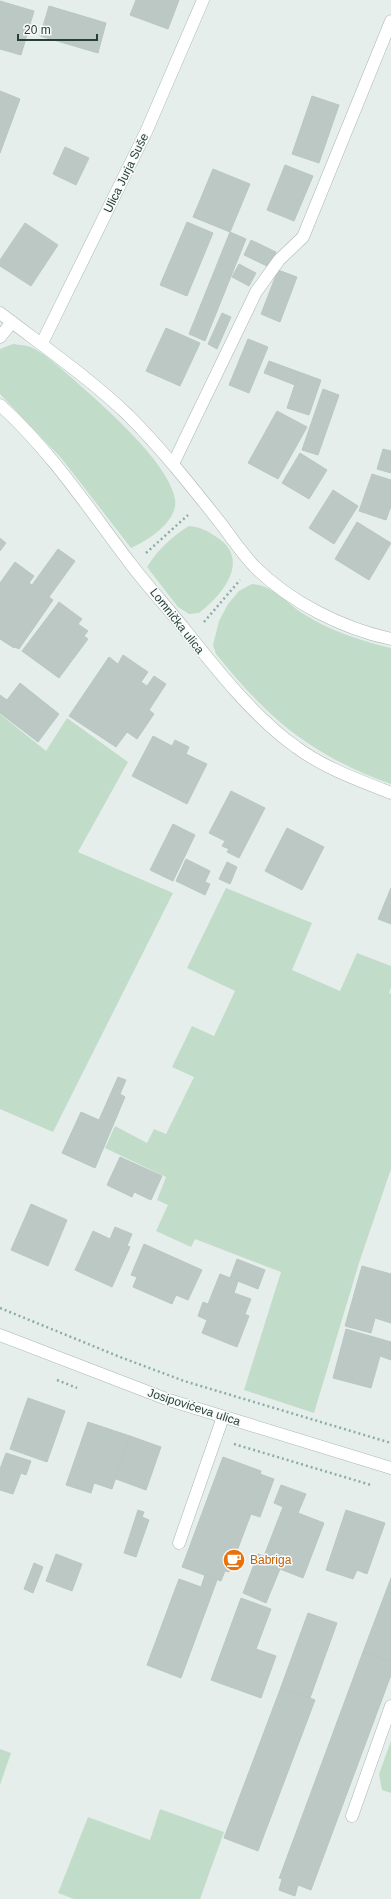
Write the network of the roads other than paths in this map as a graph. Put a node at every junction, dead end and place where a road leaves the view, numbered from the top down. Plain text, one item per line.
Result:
1 (203, 0) edge
2 (391, 20) edge
3 (0, 313) edge
4 (12, 322) junction
5 (0, 337) edge
6 (42, 343) junction
7 (0, 405) edge
8 (173, 464) junction
9 (391, 639) edge
10 (391, 793) edge
11 (0, 1335) edge
12 (223, 1417) junction
13 (391, 1468) edge
14 (179, 1543) dead end
15 (391, 1706) edge
16 (352, 1816) dead end

1 - 6 street, Ulica Jurja Suše
2 - 8 street
3 - 4 street
4 - 5 street
4 - 6 street
6 - 8 street
7 - 10 street, Lomnička ulica
8 - 9 street
11 - 12 street, Josipovićeva ulica
12 - 13 street, Josipovićeva ulica
12 - 14 street
15 - 16 street

